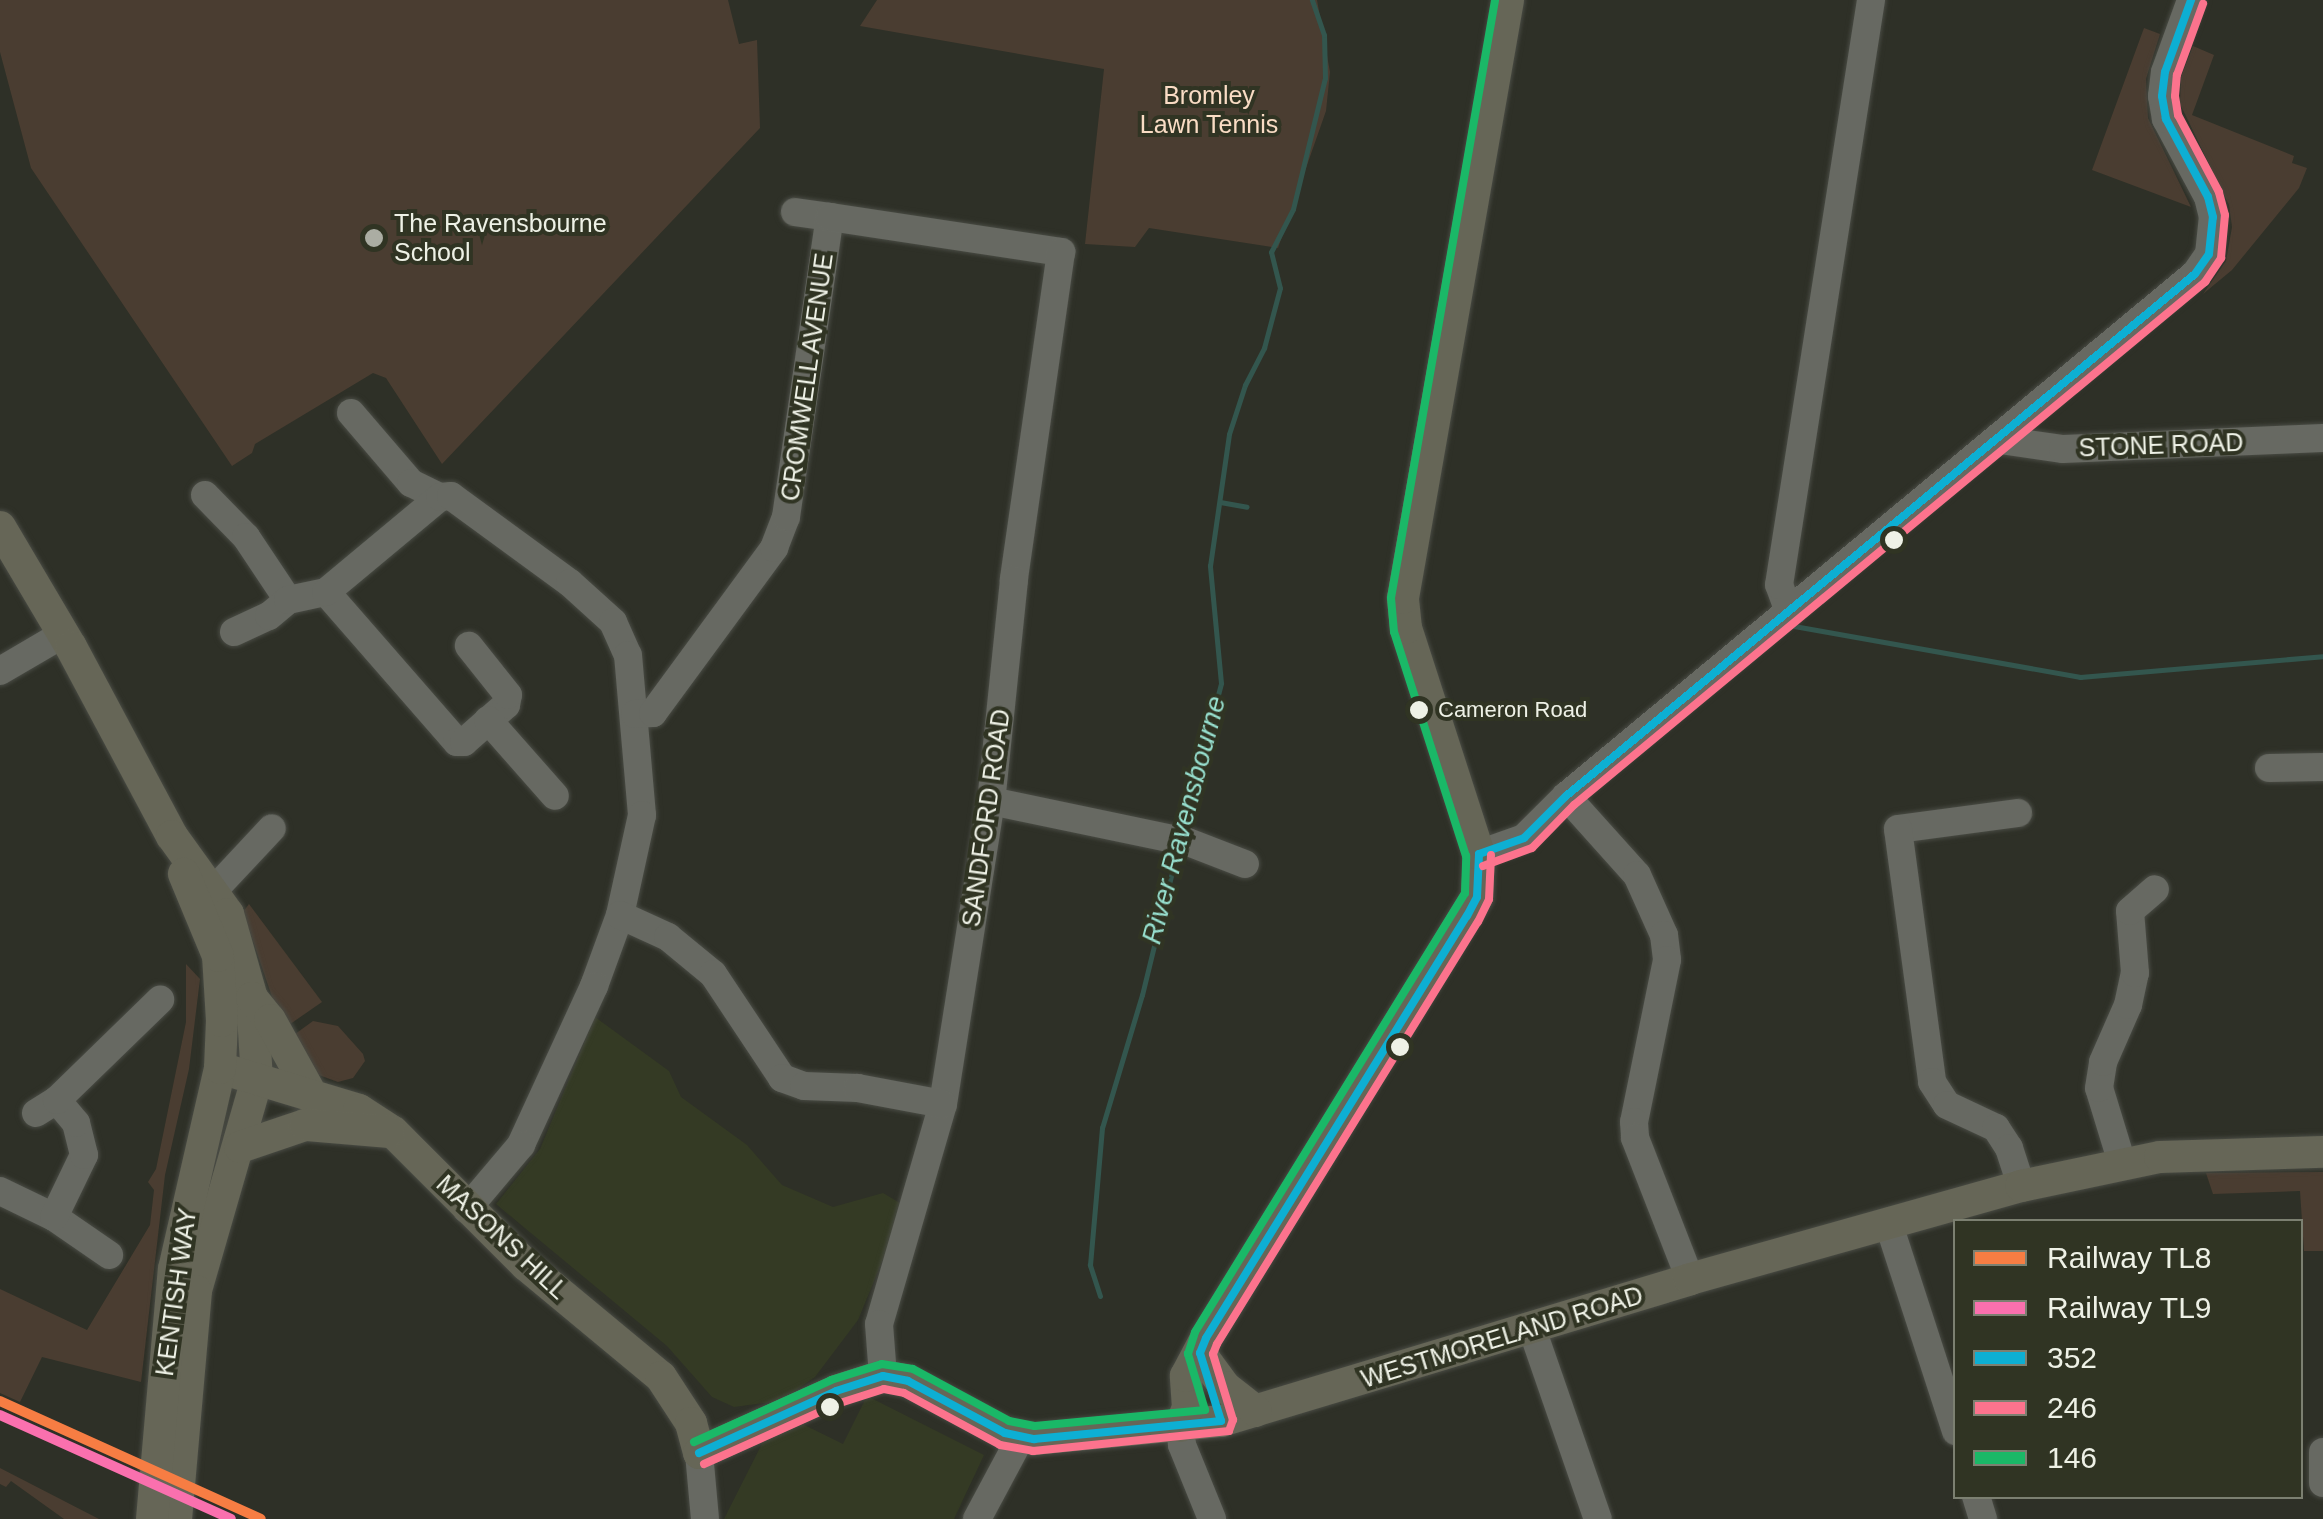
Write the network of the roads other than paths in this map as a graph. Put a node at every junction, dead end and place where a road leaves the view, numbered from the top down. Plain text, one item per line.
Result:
1 (1508, 0) edge
2 (1872, 0) edge
3 (2191, 0) edge
4 (794, 212) dead end
5 (830, 218) junction
6 (1061, 252) joint
7 (352, 413) dead end
8 (2323, 438) edge
9 (2000, 440) junction
10 (205, 496) dead end
11 (452, 500) junction
12 (0, 527) edge
13 (326, 592) junction
14 (288, 600) junction
15 (1789, 612) junction
16 (234, 632) dead end
17 (63, 634) junction
18 (469, 646) dead end
19 (0, 671) edge
20 (635, 714) junction
21 (488, 720) junction
22 (2323, 767) edge
23 (2269, 768) dead end
24 (555, 796) dead end
25 (1566, 796) junction
26 (990, 801) junction
27 (2018, 813) dead end
28 (272, 828) dead end
29 (172, 836) junction
30 (1479, 854) junction
31 (1245, 864) dead end
32 (215, 889) junction
33 (2155, 889) dead end
34 (620, 915) junction
35 (252, 998) junction
36 (160, 1000) dead end
37 (220, 1068) junction
38 (256, 1079) junction
39 (311, 1094) junction
40 (944, 1104) junction
41 (393, 1132) junction
42 (240, 1147) junction
43 (2323, 1152) edge
44 (2122, 1164) junction
45 (2021, 1186) junction
46 (0, 1191) edge
47 (467, 1209) junction
48 (54, 1217) junction
49 (1888, 1222) junction
50 (109, 1255) dead end
51 (1690, 1279) junction
52 (1531, 1326) junction
53 (1200, 1352) junction
54 (1945, 1358) edge
55 (883, 1376) junction
56 (1953, 1410) edge
57 (1256, 1411) junction
58 (1221, 1420) junction
59 (1180, 1426) junction
60 (1021, 1437) junction
61 (2323, 1452) edge
62 (699, 1454) junction
63 (2323, 1483) edge
64 (152, 1519) edge
65 (176, 1519) edge
66 (705, 1519) edge
67 (977, 1519) edge
68 (1212, 1519) edge
69 (1598, 1519) edge

1 - 30 main road
2 - 15 street
3 - 9 street
4 - 5 street
5 - 6 street, CROMWELL AVENUE
5 - 20 street, CROMWELL AVENUE
6 - 26 street, SANDFORD ROAD
7 - 11 street
8 - 9 street, STONE ROAD
9 - 15 street
10 - 14 street
11 - 13 street
11 - 20 street
12 - 17 main road
13 - 14 street
13 - 21 street
14 - 16 street
15 - 25 street
17 - 19 street
17 - 29 main road
18 - 21 street
20 - 34 street
21 - 24 street
22 - 23 street
25 - 30 street
25 - 51 street
26 - 31 street
26 - 40 street, SANDFORD ROAD
27 - 45 street
28 - 32 street
29 - 32 main road
29 - 37 main road
30 - 53 main road
32 - 35 main road
33 - 44 street
34 - 40 street
34 - 47 street
35 - 38 main road
35 - 39 main road
36 - 48 street
37 - 38 main road, MASONS HILL
37 - 64 main road, KENTISH WAY
38 - 39 main road, MASONS HILL
38 - 42 main road, KENTISH WAY
39 - 41 main road, MASONS HILL
40 - 55 street, SANDFORD ROAD
41 - 42 main road
41 - 47 main road, MASONS HILL
42 - 65 main road, KENTISH WAY
43 - 44 main road, WESTMORELAND ROAD
44 - 45 main road, WESTMORELAND ROAD
45 - 49 main road, WESTMORELAND ROAD
46 - 48 street
47 - 62 main road, MASONS HILL
48 - 50 street
49 - 51 main road, WESTMORELAND ROAD
49 - 54 street
51 - 52 main road, WESTMORELAND ROAD
52 - 57 main road, WESTMORELAND ROAD
52 - 69 street
53 - 57 main road
53 - 58 main road
53 - 59 main road
54 - 56 street
55 - 60 main road, WESTMORELAND ROAD
55 - 62 main road
57 - 58 main road, WESTMORELAND ROAD
58 - 59 main road, WESTMORELAND ROAD
59 - 60 main road, WESTMORELAND ROAD
59 - 68 street
60 - 67 street
61 - 63 street
62 - 66 street

